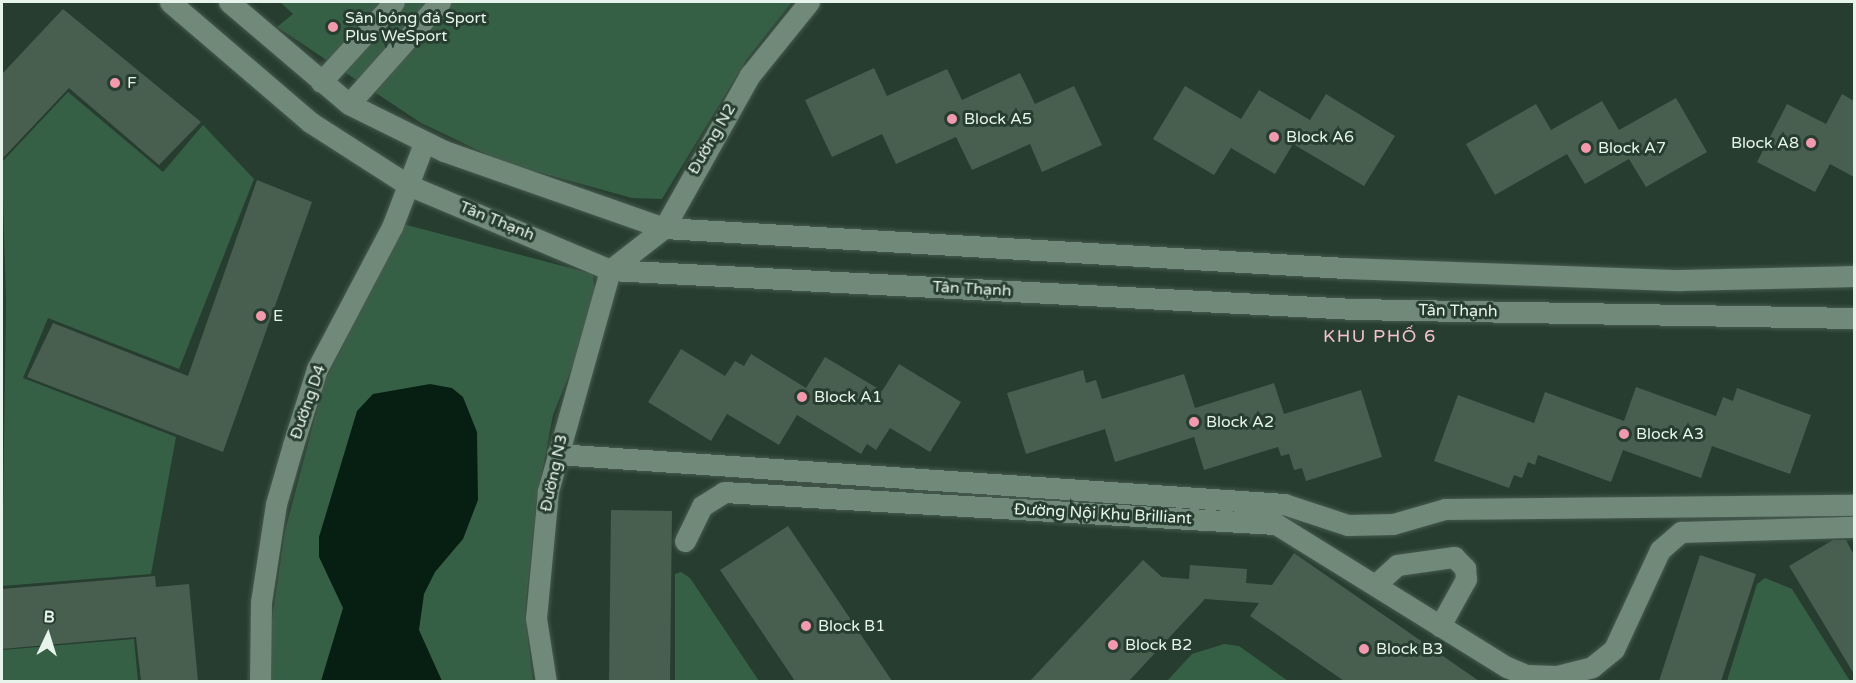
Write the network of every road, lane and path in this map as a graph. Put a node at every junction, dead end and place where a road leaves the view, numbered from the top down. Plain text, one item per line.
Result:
1 (170, 2) edge
2 (229, 2) edge
3 (393, 2) edge
4 (440, 2) edge
5 (809, 2) edge
6 (321, 82) junction
7 (349, 104) junction
8 (424, 143) junction
9 (408, 185) junction
10 (664, 228) junction
11 (610, 270) junction
12 (1854, 276) edge
13 (1854, 318) edge
14 (557, 454) junction
15 (1854, 505) edge
16 (1854, 527) edge
17 (685, 541) dead end
18 (1375, 585) junction
19 (1440, 626) junction
20 (1614, 649) junction
21 (1507, 667) junction
22 (1586, 677) edge
23 (1545, 679) edge
24 (260, 681) edge
25 (546, 681) edge
26 (1526, 681) edge
27 (1604, 681) edge

1 - 9 street, Tân Thạnh
2 - 6 street
3 - 6 street
4 - 7 street
5 - 10 street, Đường N2
6 - 7 street
7 - 8 street
8 - 9 street, Đường D4
8 - 10 street
9 - 11 street, Tân Thạnh
9 - 24 street, Đường D4
10 - 11 street, Đường N2
10 - 12 street
11 - 13 street, Tân Thạnh
11 - 14 street, Đường N3
14 - 15 street
14 - 25 street, Đường N3
16 - 20 street
17 - 18 street, Đường Nội Khu Brilliant
18 - 19 street, Đường Nội Khu Brilliant
18 - 19 street
19 - 21 street, Đường Nội Khu Brilliant
20 - 22 street, Đường Nội Khu Brilliant
20 - 27 street
21 - 23 street, Đường Nội Khu Brilliant
21 - 26 street, Đường Nội Khu Brilliant
22 - 23 street, Đường Nội Khu Brilliant

